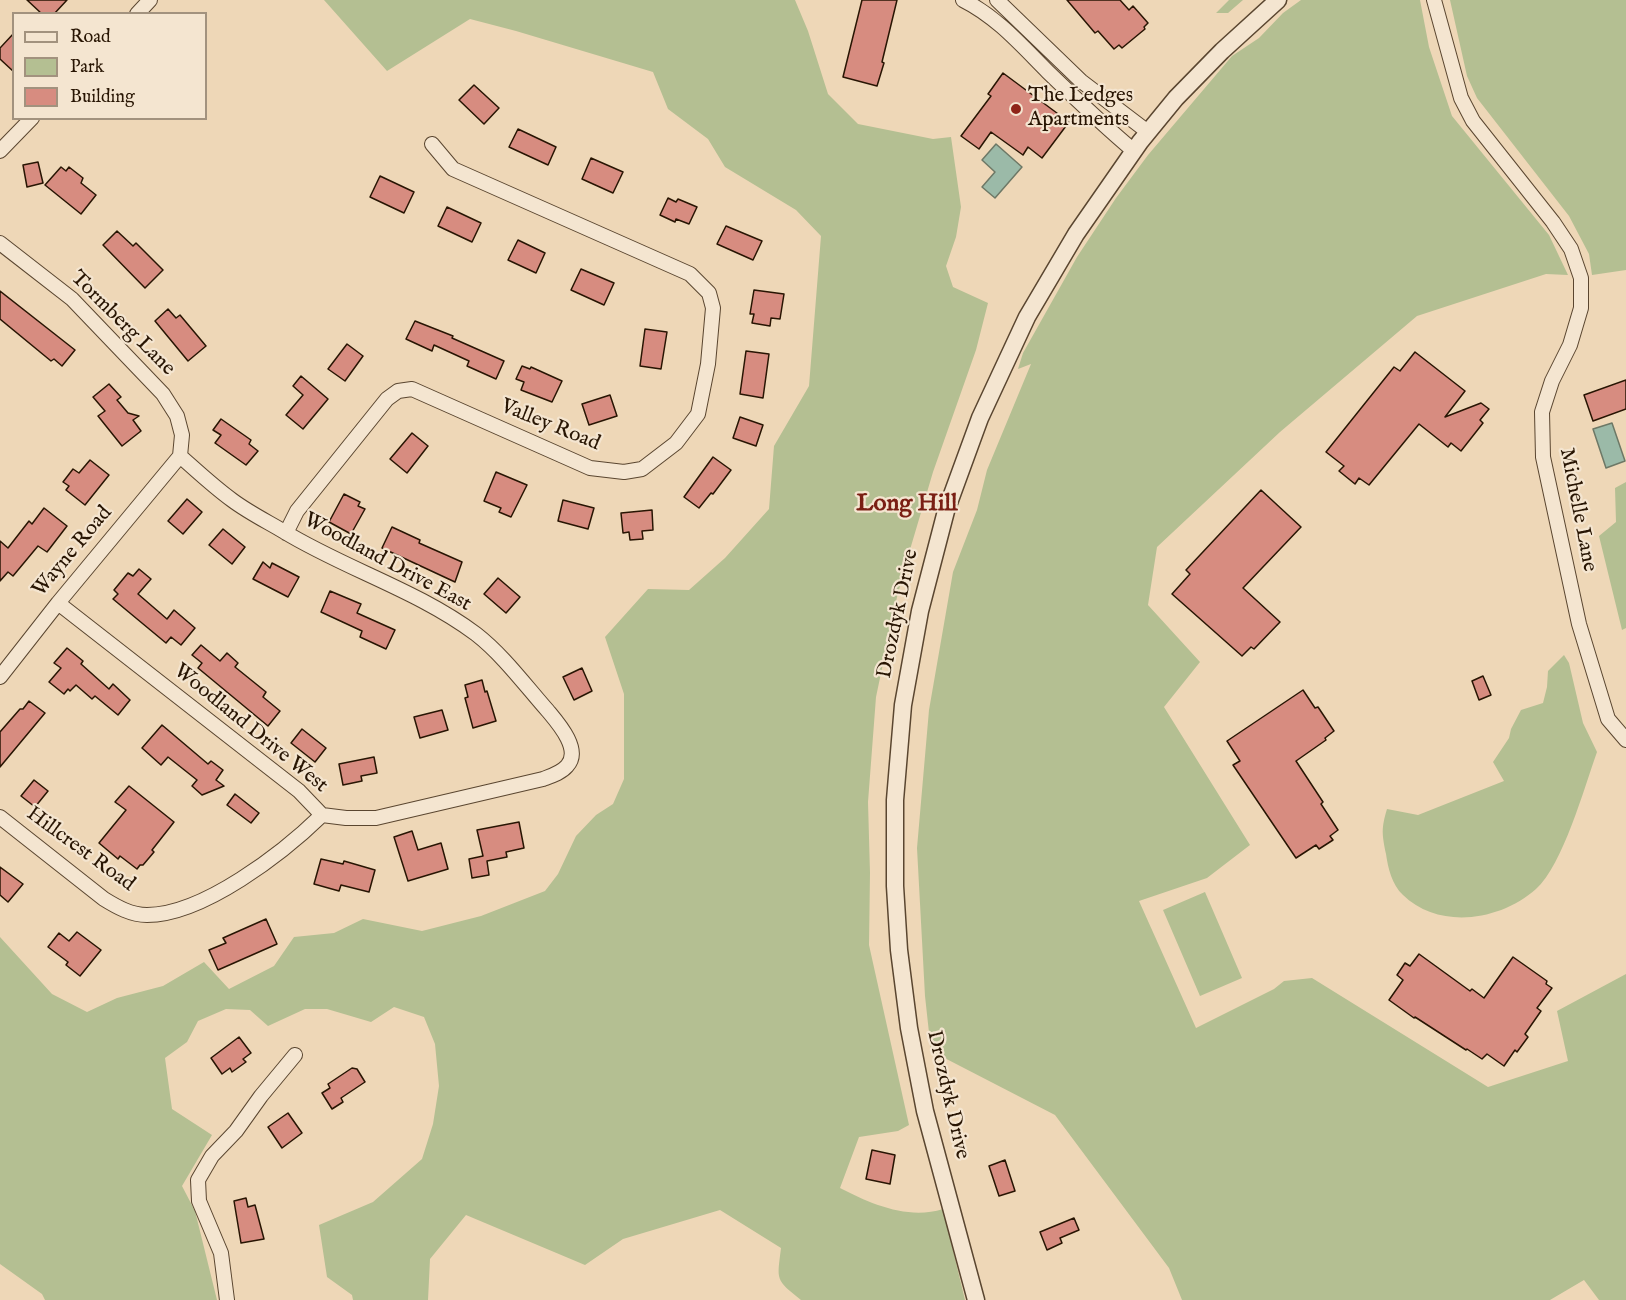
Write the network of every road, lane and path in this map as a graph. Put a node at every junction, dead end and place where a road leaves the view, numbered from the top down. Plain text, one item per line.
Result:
1 (150, 0) edge
2 (963, 0) edge
3 (997, 0) edge
4 (1278, 0) edge
5 (1434, 0) edge
6 (139, 12) edge
7 (30, 120) edge
8 (1148, 132) junction
9 (432, 144) dead end
10 (0, 151) edge
11 (1134, 151) junction
12 (0, 243) edge
13 (180, 456) junction
14 (286, 533) junction
15 (58, 603) junction
16 (0, 676) edge
17 (1626, 740) edge
18 (572, 758) joint
19 (322, 815) junction
20 (0, 817) edge
21 (295, 1055) dead end
22 (227, 1300) edge
23 (976, 1300) edge

1 - 6 street
2 - 11 street
3 - 8 street
4 - 8 street, Drozdyk Drive
5 - 17 street, Michelle Lane
7 - 10 street
8 - 11 street, Drozdyk Drive
9 - 14 street, Valley Road
11 - 23 street, Drozdyk Drive
12 - 13 street, Tormberg Lane
13 - 14 street, Woodland Drive East
13 - 15 street, Wayne Road
14 - 18 street, Woodland Drive East
15 - 16 street, Wayne Road
15 - 19 street, Woodland Drive West
18 - 19 street, Woodland Drive West
19 - 20 street, Hillcrest Road
21 - 22 street

